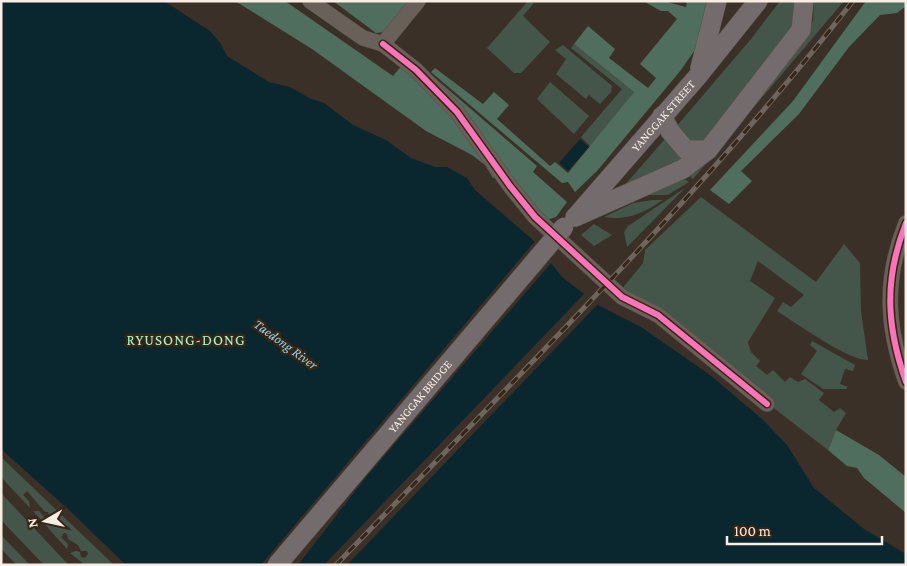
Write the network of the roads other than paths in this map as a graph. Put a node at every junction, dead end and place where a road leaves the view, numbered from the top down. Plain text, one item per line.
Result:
1 (310, 1) edge
2 (418, 1) edge
3 (717, 1) edge
4 (758, 1) edge
5 (804, 1) edge
6 (383, 44) junction
7 (698, 76) junction
8 (662, 116) junction
9 (708, 150) junction
10 (570, 222) junction
11 (906, 223) edge
12 (906, 382) edge
13 (766, 404) dead end
14 (277, 565) edge

1 - 6 street
2 - 6 street
3 - 7 main road
4 - 7 main road, YANGGAK STREET
5 - 9 main road
6 - 13 street
7 - 8 main road, YANGGAK STREET
8 - 9 main road
8 - 10 main road, YANGGAK STREET
9 - 10 main road
10 - 14 main road, YANGGAK BRIDGE, bridge
11 - 12 street

